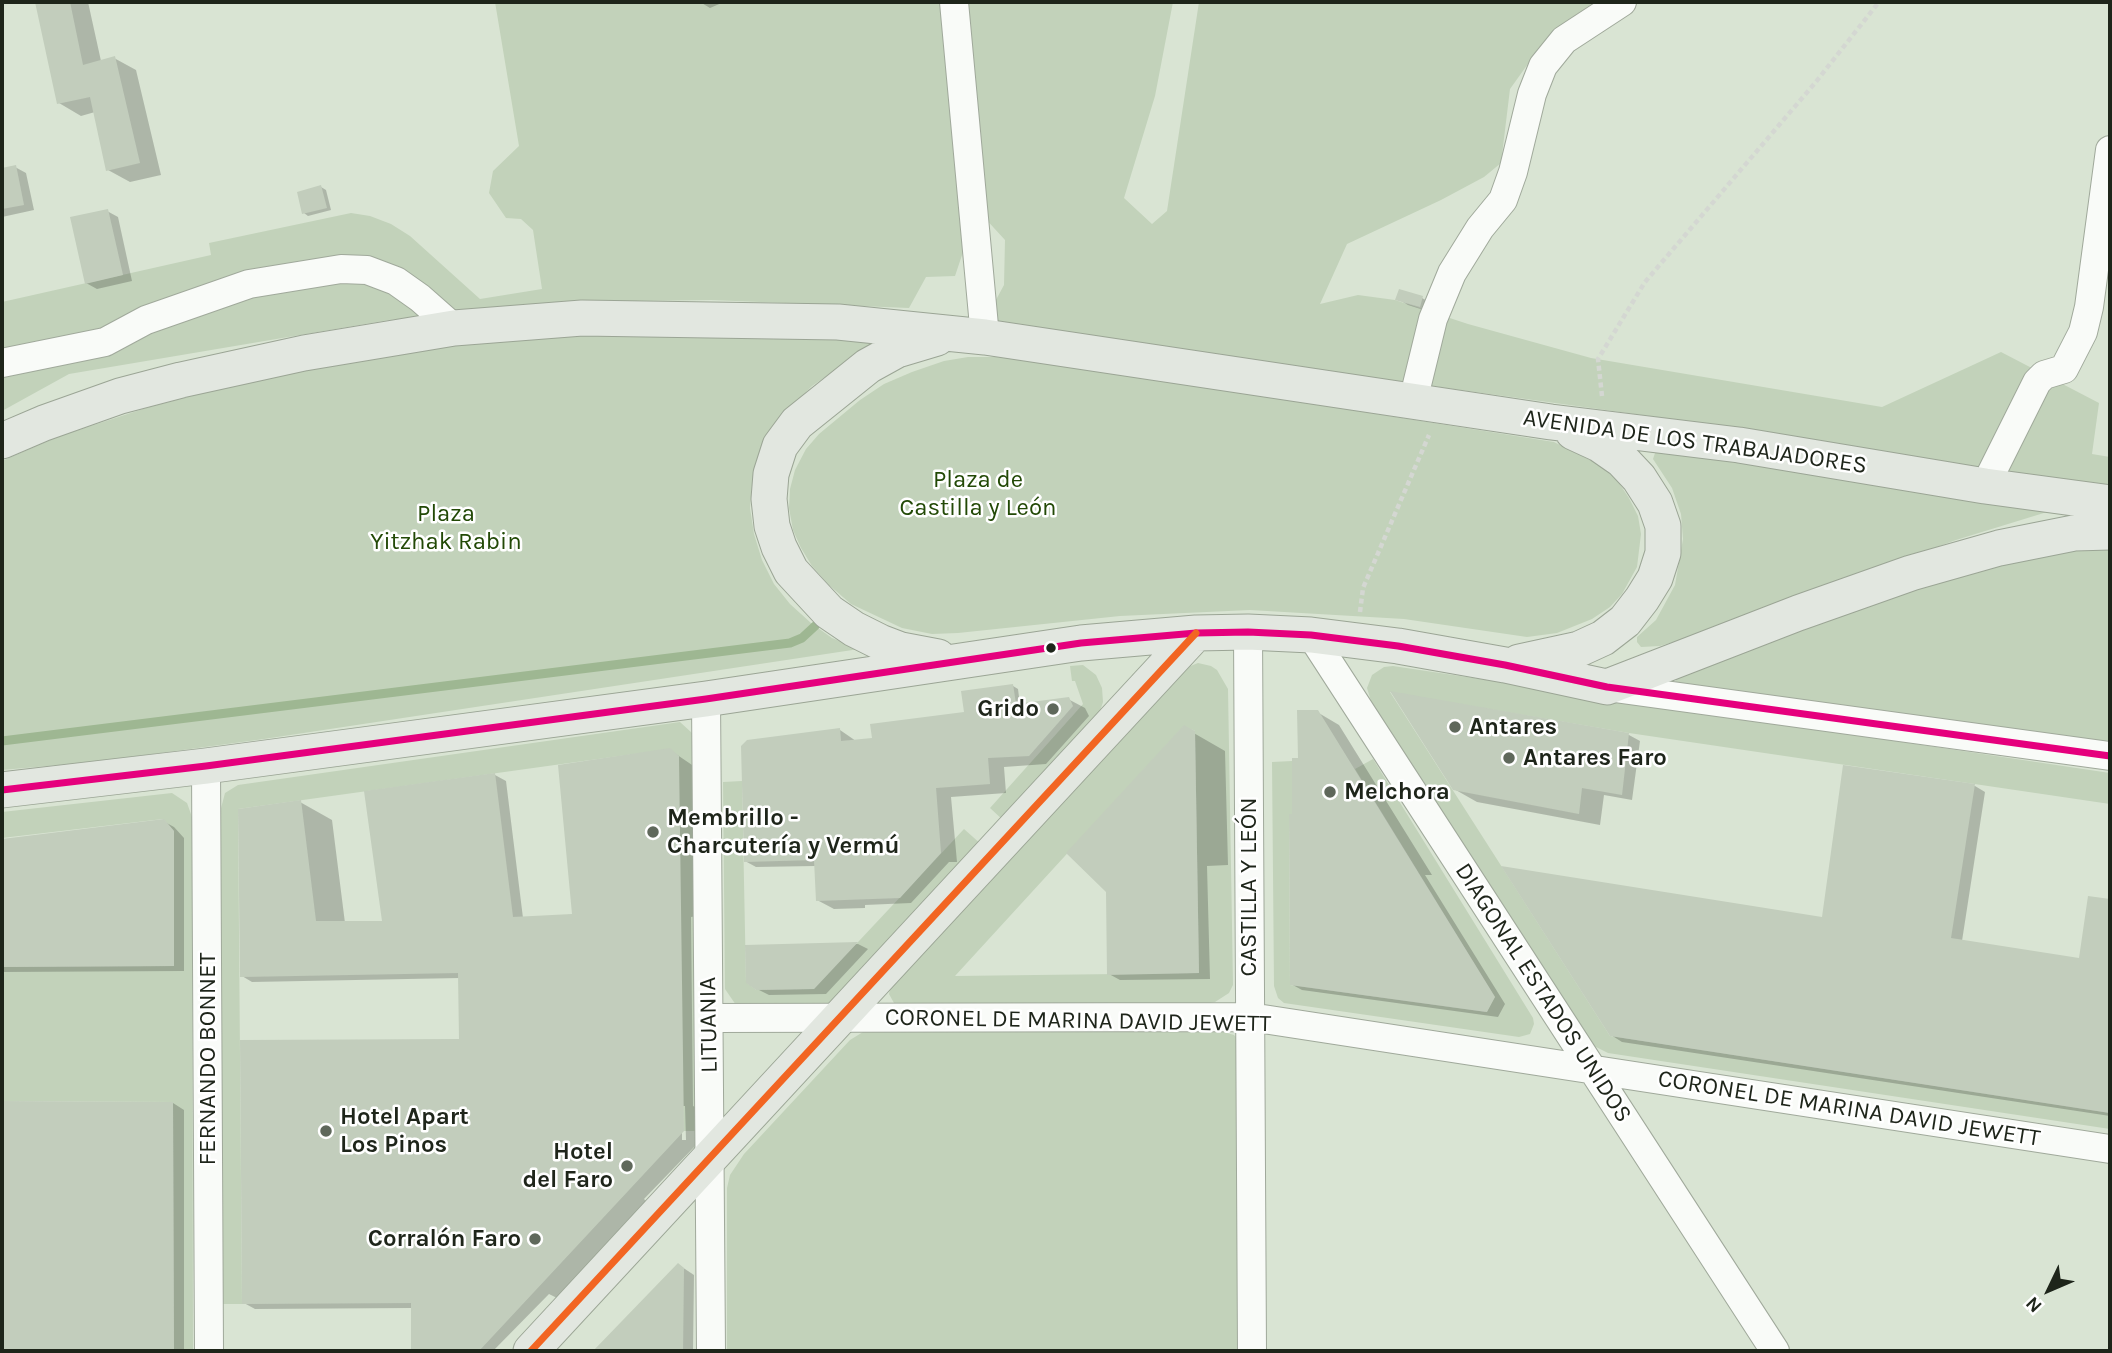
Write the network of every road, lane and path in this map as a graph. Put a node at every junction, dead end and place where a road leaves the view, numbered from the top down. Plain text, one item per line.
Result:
1 (954, 2) edge
2 (1622, 2) edge
3 (1879, 2) edge
4 (2110, 150) edge
5 (454, 328) junction
6 (950, 334) junction
7 (985, 337) junction
8 (2, 363) edge
9 (1428, 403) junction
10 (1551, 422) junction
11 (1605, 429) junction
12 (2, 441) edge
13 (1985, 486) junction
14 (2110, 503) edge
15 (2110, 532) edge
16 (1248, 632) junction
17 (1196, 633) junction
18 (1311, 635) junction
19 (1356, 641) junction
20 (961, 661) junction
21 (1505, 665) junction
22 (1607, 687) junction
23 (706, 699) junction
24 (2110, 756) edge
25 (206, 766) junction
26 (2, 790) edge
27 (1250, 1017) junction
28 (709, 1018) junction
29 (839, 1019) junction
30 (1592, 1070) junction
31 (2110, 1149) edge
32 (711, 1157) junction
33 (209, 1351) edge
34 (531, 1351) edge
35 (712, 1351) edge
36 (1252, 1351) edge
37 (1775, 1351) edge

1 - 7 street
2 - 9 street
3 - 11 path
4 - 13 street
5 - 6 main road, AVENIDA DE LOS TRABAJADORES
5 - 8 street
5 - 12 main road, AVENIDA DE LOS TRABAJADORES
6 - 7 main road, AVENIDA DE LOS TRABAJADORES
6 - 20 main road
7 - 9 main road, AVENIDA DE LOS TRABAJADORES
9 - 10 main road, AVENIDA DE LOS TRABAJADORES
9 - 19 path
10 - 11 main road, AVENIDA DE LOS TRABAJADORES
10 - 21 main road
11 - 13 main road, AVENIDA DE LOS TRABAJADORES
13 - 14 main road, AVENIDA DE LOS TRABAJADORES
15 - 22 main road
16 - 17 main road
16 - 18 main road
16 - 27 street, CASTILLA Y LEÓN
17 - 20 main road
17 - 29 main road
18 - 19 main road
18 - 30 street, DIAGONAL ESTADOS UNIDOS
19 - 21 main road
20 - 23 main road
21 - 22 main road
22 - 24 street
23 - 25 main road
23 - 28 street, LITUANIA
25 - 26 main road
25 - 33 street, FERNANDO BONNET
27 - 29 street, CORONEL DE MARINA DAVID JEWETT
27 - 30 street, CORONEL DE MARINA DAVID JEWETT
27 - 36 street, CASTILLA Y LEÓN
28 - 29 street, CORONEL DE MARINA DAVID JEWETT
28 - 32 street, LITUANIA
29 - 32 main road
30 - 31 street, CORONEL DE MARINA DAVID JEWETT
30 - 37 street, DIAGONAL ESTADOS UNIDOS
32 - 34 main road
32 - 35 street, LITUANIA

